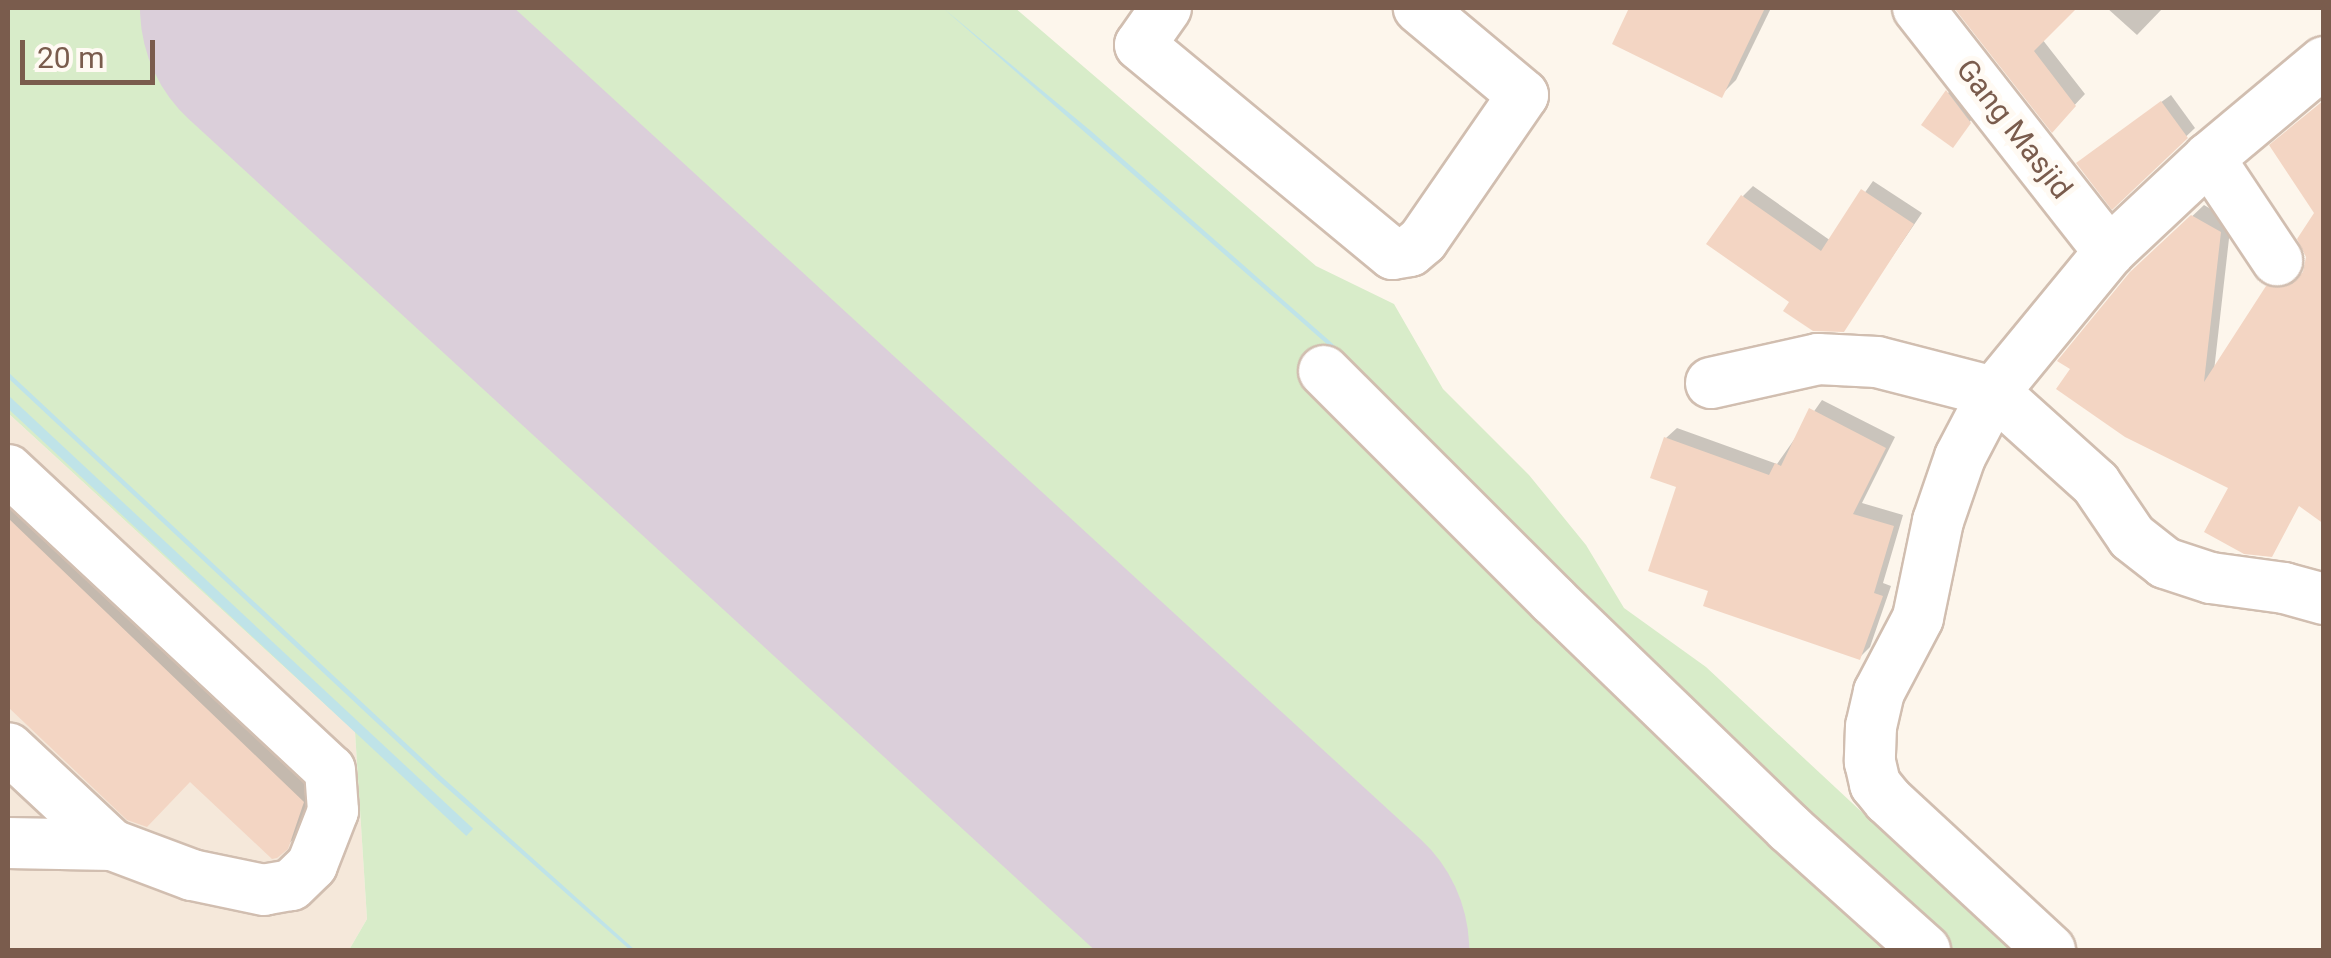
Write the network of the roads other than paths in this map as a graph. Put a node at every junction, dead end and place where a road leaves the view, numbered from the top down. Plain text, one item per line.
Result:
1 (1166, 8) edge
2 (1419, 8) edge
3 (1918, 8) edge
4 (2324, 62) edge
5 (2209, 158) junction
6 (2109, 252) junction
7 (2277, 260) dead end
8 (1324, 370) dead end
9 (1711, 382) dead end
10 (1994, 392) junction
11 (8, 470) edge
12 (2324, 599) edge
13 (8, 748) edge
14 (8, 843) edge
15 (112, 846) junction
16 (1925, 950) edge
17 (2050, 950) edge

1 - 2 street
3 - 6 street, Gang Masjid
4 - 5 street
5 - 6 street
5 - 7 street
6 - 10 street
8 - 16 street
9 - 10 street
10 - 12 street
10 - 17 street
11 - 15 street
13 - 15 street
14 - 15 street

